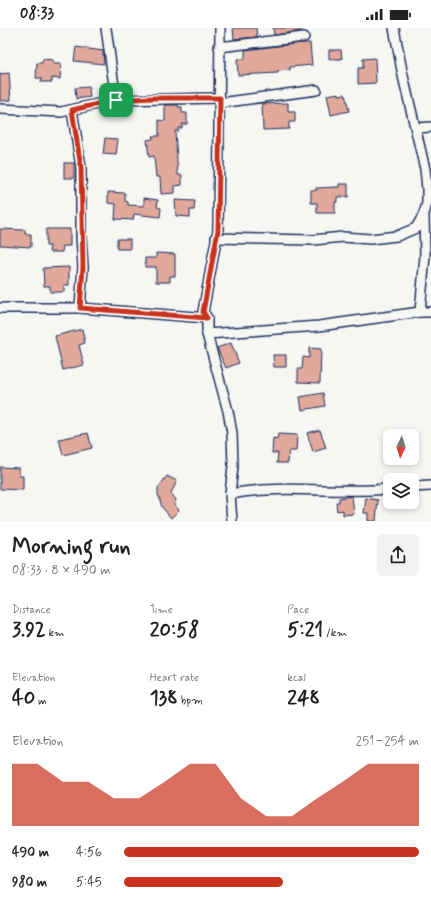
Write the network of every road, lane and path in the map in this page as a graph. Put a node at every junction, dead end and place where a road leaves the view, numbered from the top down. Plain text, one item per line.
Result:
1 (106, 28) edge
2 (220, 28) edge
3 (394, 28) edge
4 (304, 37) dead end
5 (218, 47) junction
6 (316, 90) dead end
7 (116, 100) junction
8 (220, 100) junction
9 (0, 109) edge
10 (72, 110) junction
11 (431, 127) edge
12 (416, 128) junction
13 (424, 214) junction
14 (216, 238) junction
15 (0, 308) edge
16 (80, 308) junction
17 (420, 312) junction
18 (431, 312) edge
19 (207, 318) junction
20 (207, 334) junction
21 (431, 486) edge
22 (419, 487) edge
23 (383, 489) edge
24 (230, 494) junction
25 (232, 521) edge

1 - 7 street
2 - 5 street
3 - 12 street
4 - 5 street
5 - 8 street
6 - 8 street
7 - 8 street
7 - 10 street
8 - 14 street
9 - 10 street
10 - 16 street
11 - 12 street
12 - 13 street
13 - 14 street
13 - 17 street
14 - 19 street
15 - 16 street
16 - 19 street
17 - 18 street
17 - 20 street
19 - 20 street
20 - 24 street
21 - 22 street
23 - 24 street
24 - 25 street

